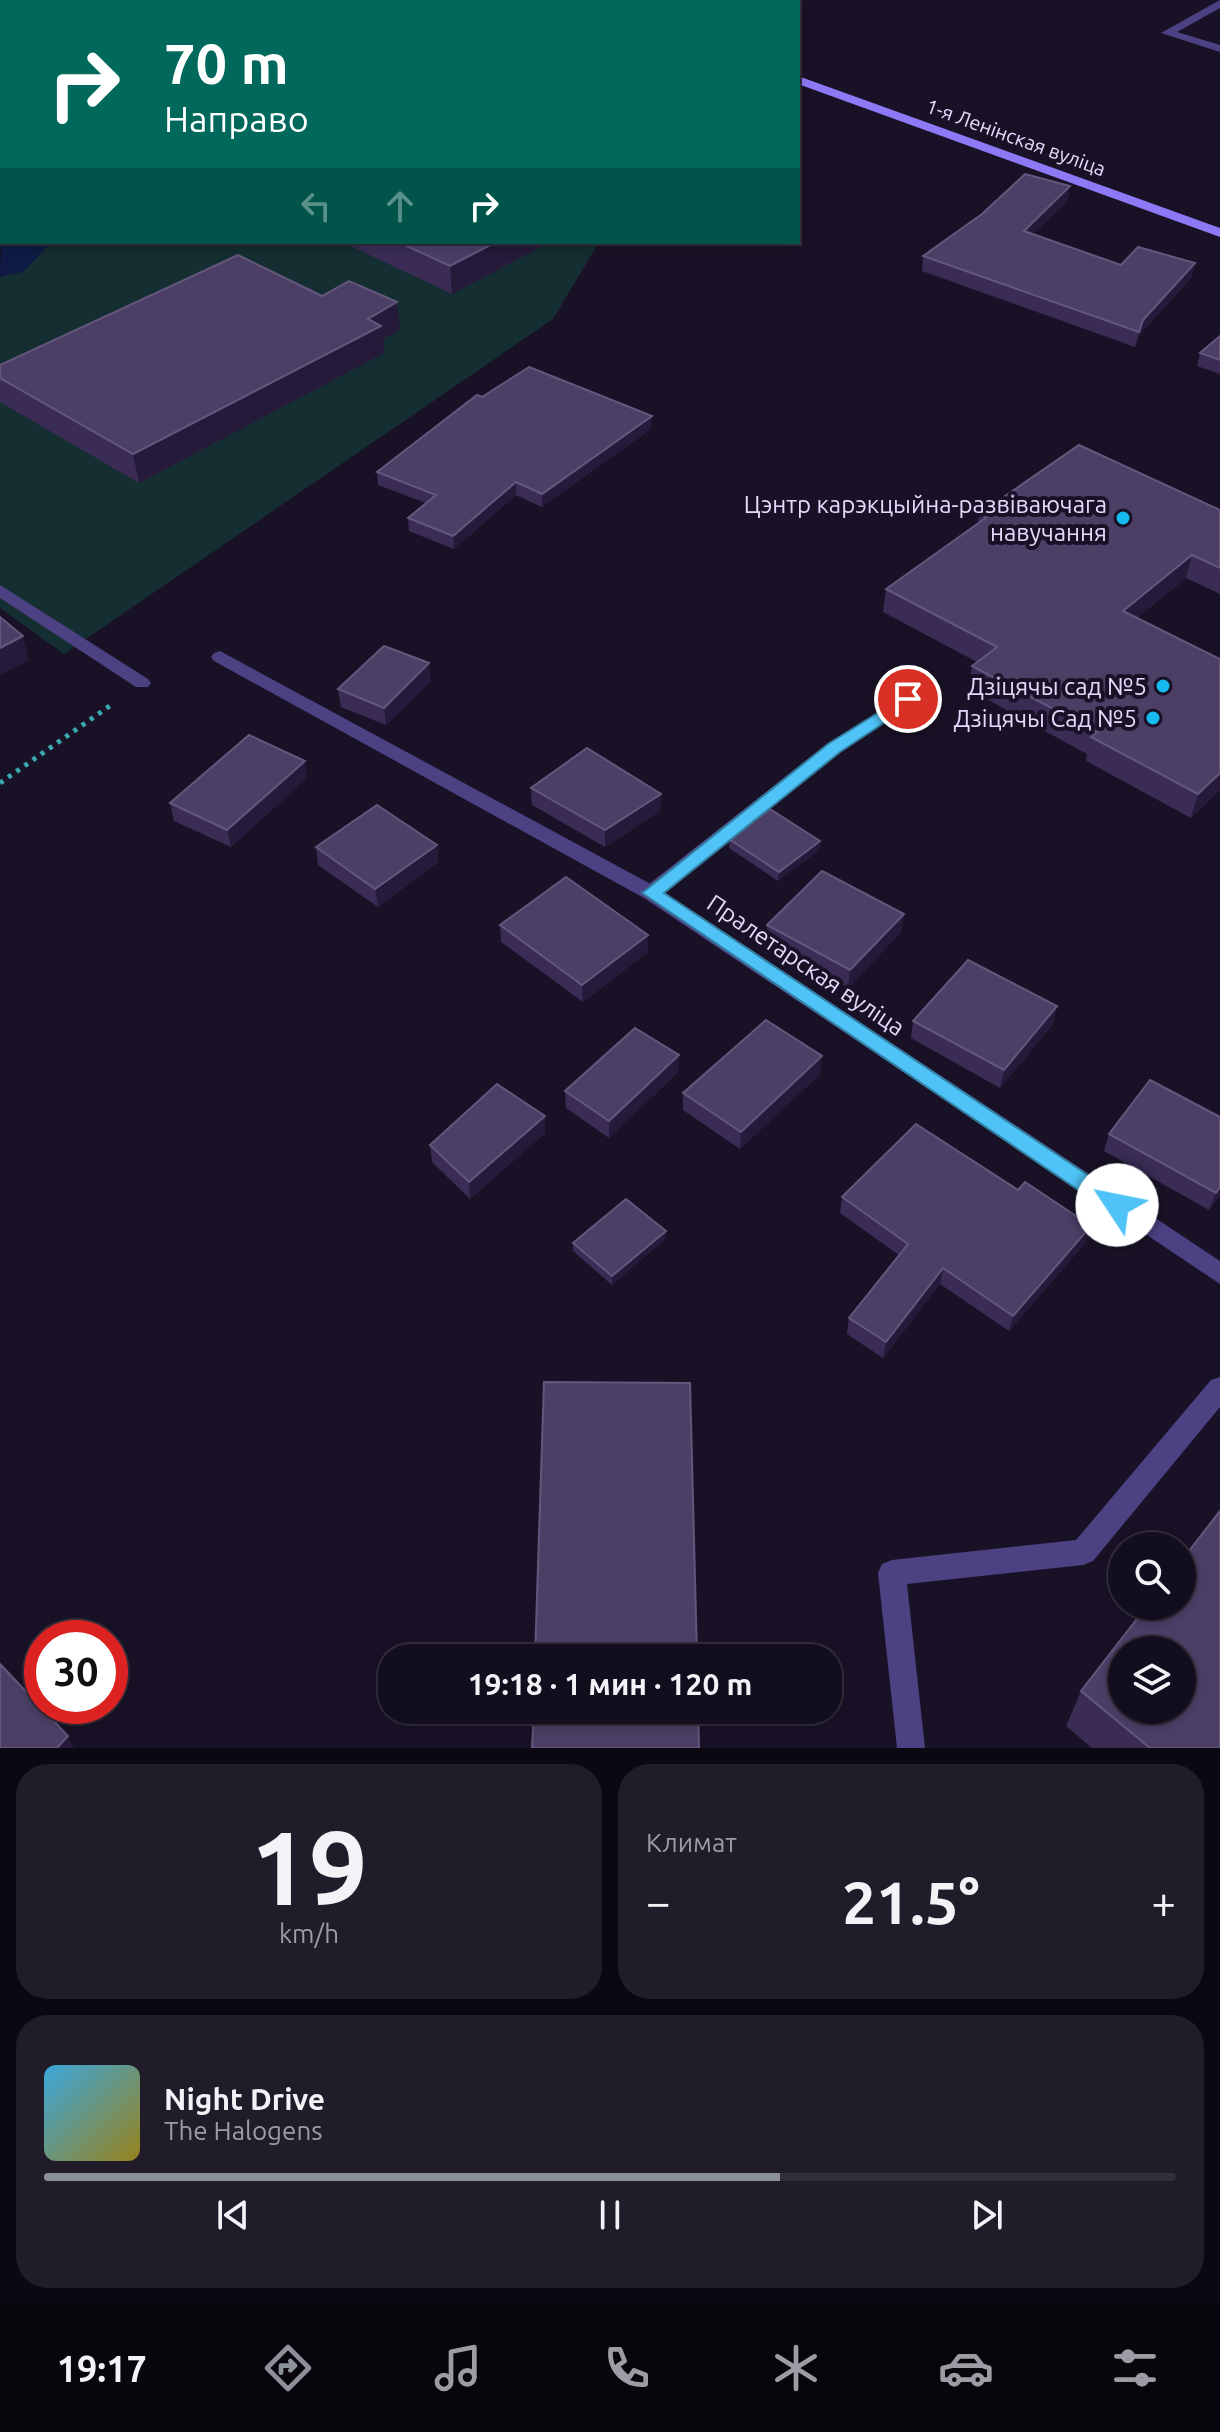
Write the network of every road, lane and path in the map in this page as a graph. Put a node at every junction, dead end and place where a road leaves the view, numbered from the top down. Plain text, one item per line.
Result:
1 (1220, 3) edge
2 (1220, 49) edge
3 (800, 81) edge
4 (1220, 233) edge
5 (0, 590) edge
6 (220, 657) dead end
7 (142, 683) joint
8 (908, 699) dead end
9 (0, 783) edge
10 (651, 893) junction
11 (1220, 1274) edge
12 (1220, 1388) edge
13 (911, 1748) edge

1 - 2 street
3 - 4 main road, 1-я Ленінская вуліца
5 - 7 street
6 - 10 street, Пралетарская вуліца
7 - 9 path
8 - 10 street
10 - 11 street, Пралетарская вуліца
12 - 13 street

